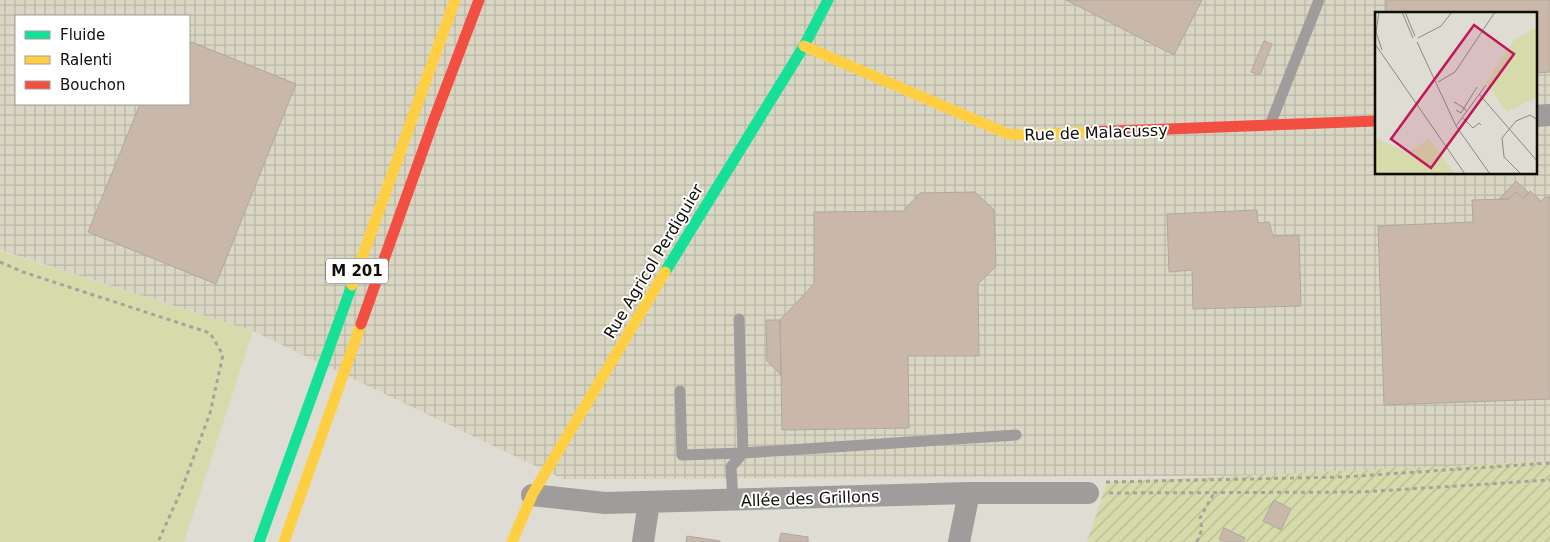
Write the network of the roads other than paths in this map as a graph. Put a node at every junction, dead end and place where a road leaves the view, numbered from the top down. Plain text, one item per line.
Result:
1 (455, 0) edge
2 (479, 0) edge
3 (828, 0) edge
4 (1319, 0) edge
5 (804, 46) junction
6 (1375, 121) edge
7 (1270, 125) junction
8 (739, 319) dead end
9 (680, 391) dead end
10 (1016, 435) dead end
11 (743, 453) junction
12 (1094, 487) road end
13 (969, 494) junction
14 (532, 495) junction
15 (732, 500) junction
16 (649, 502) junction
17 (259, 542) edge
18 (284, 542) edge
19 (512, 542) edge
20 (643, 542) edge
21 (959, 542) edge

1 - 17 main road, M 201
2 - 18 main road, M 201
3 - 5 main road, Rue Agricol Perdiguier
4 - 7 lane
5 - 7 main road, Rue de Malacussy
5 - 14 main road, Rue Agricol Perdiguier
6 - 7 main road, Rue de Malacussy
8 - 11 lane
9 - 11 lane
10 - 11 lane
11 - 15 lane
12 - 13 street, Allée des Grillons
13 - 15 street, Allée des Grillons
13 - 21 street
14 - 16 street, Allée des Grillons
14 - 19 main road, Rue Agricol Perdiguier
15 - 16 street, Allée des Grillons
16 - 20 street

